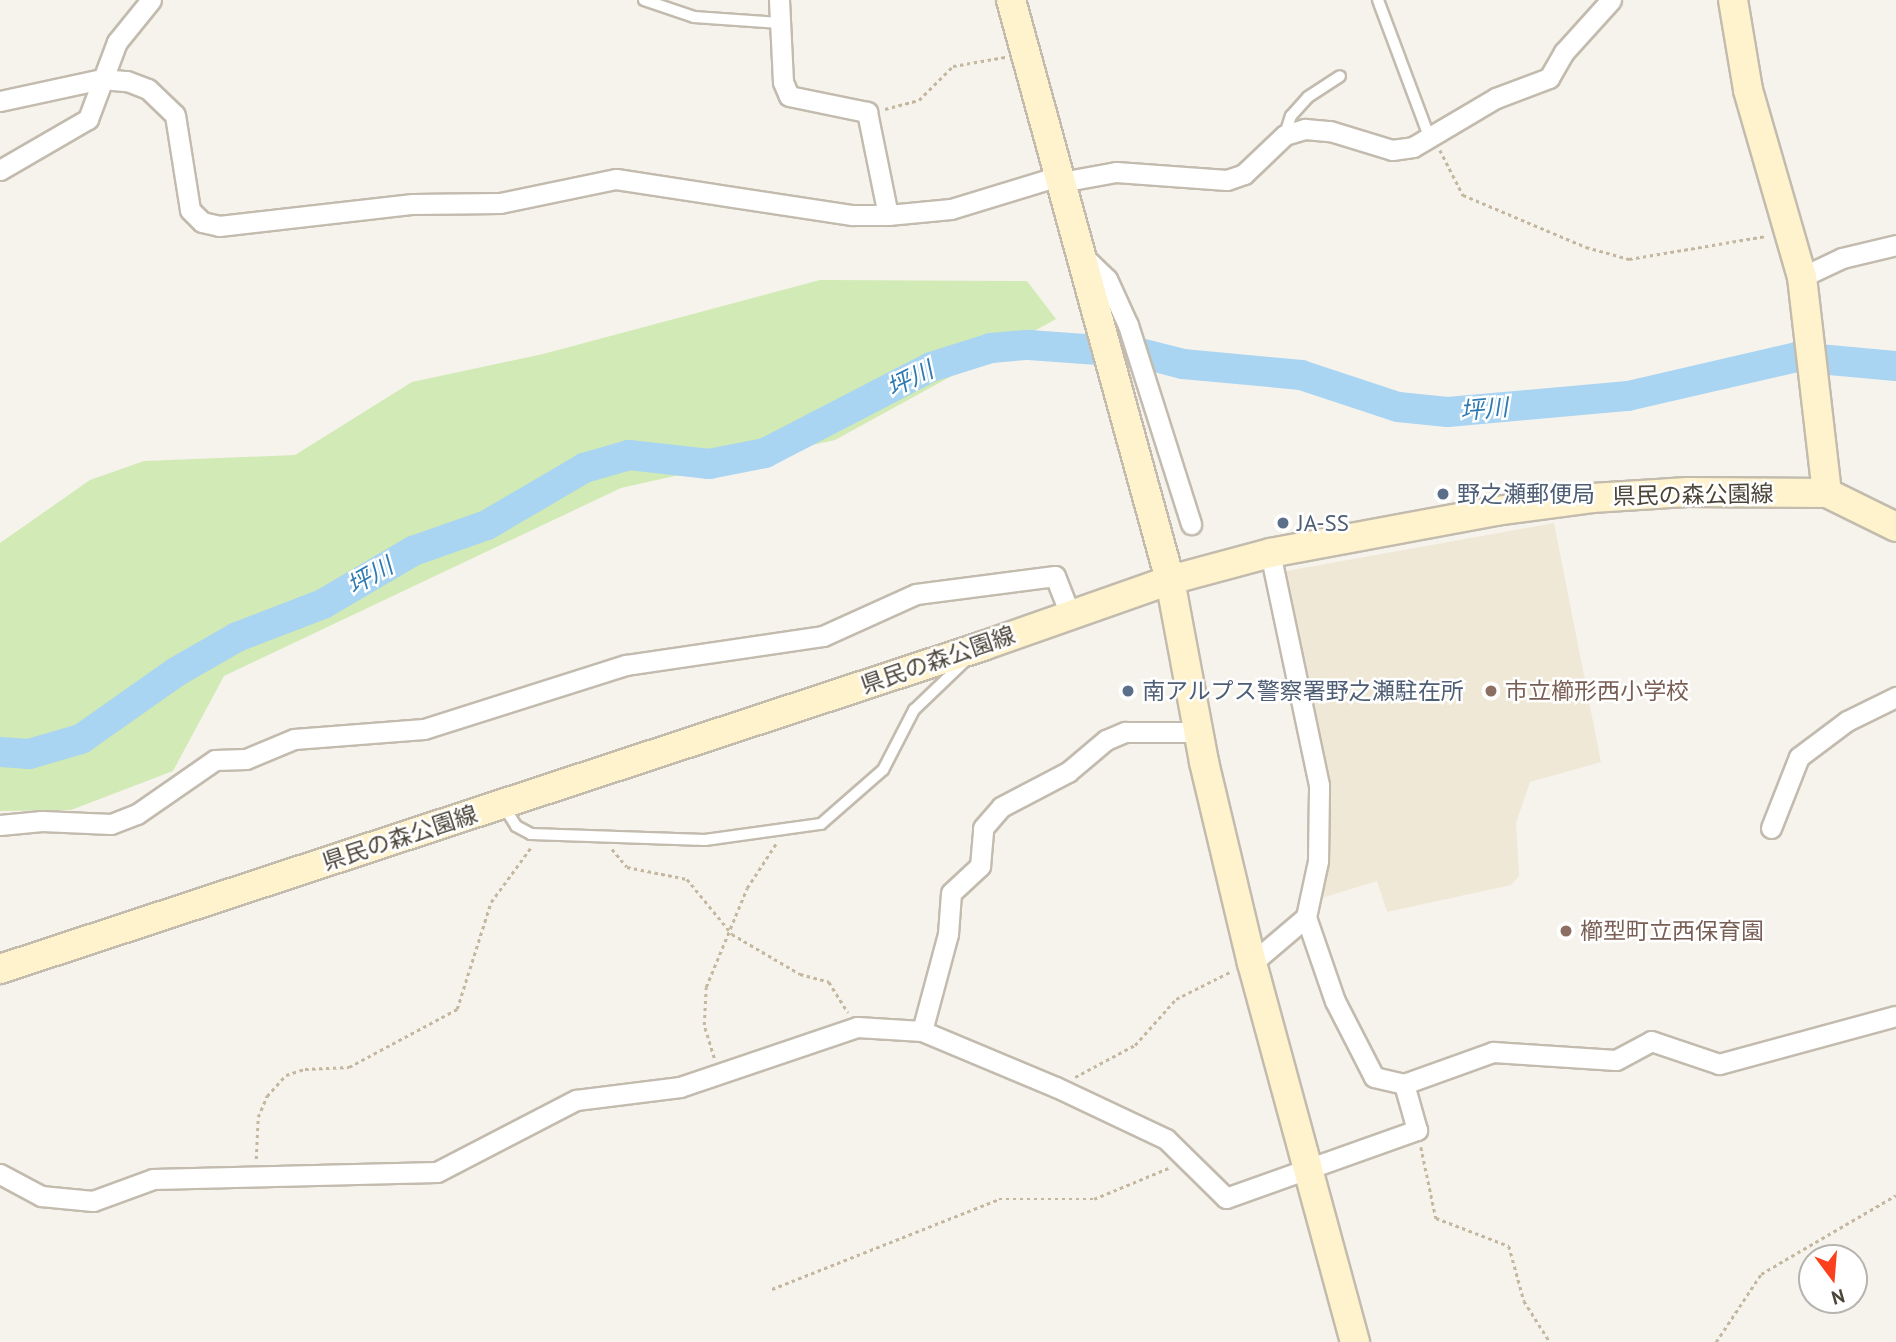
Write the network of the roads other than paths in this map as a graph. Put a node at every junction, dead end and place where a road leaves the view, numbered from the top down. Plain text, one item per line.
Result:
1 (151, 0) edge
2 (644, 0) edge
3 (779, 0) edge
4 (1011, 0) edge
5 (1378, 0) edge
6 (1611, 0) edge
7 (1733, 0) edge
8 (780, 23) junction
9 (1340, 76) dead end
10 (102, 79) junction
11 (0, 101) edge
12 (1285, 135) junction
13 (1432, 139) junction
14 (0, 170) edge
15 (1060, 179) junction
16 (888, 215) junction
17 (1896, 245) edge
18 (1080, 254) junction
19 (1804, 287) junction
20 (1827, 493) junction
21 (1191, 524) dead end
22 (1896, 527) edge
23 (1270, 553) junction
24 (1170, 580) junction
25 (1070, 614) junction
26 (983, 646) junction
27 (1896, 697) edge
28 (1198, 732) junction
29 (502, 804) junction
30 (0, 825) edge
31 (1771, 828) dead end
32 (1306, 917) junction
33 (1252, 963) junction
34 (0, 969) edge
35 (1896, 1016) edge
36 (922, 1031) junction
37 (1404, 1084) junction
38 (1305, 1168) junction
39 (0, 1174) edge
40 (1355, 1342) edge

1 - 10 street
2 - 8 lane
3 - 8 street
4 - 15 main road
5 - 13 lane
6 - 13 street
7 - 19 main road
8 - 16 street
9 - 12 lane
10 - 11 street
10 - 14 street
10 - 16 street
12 - 13 street
12 - 15 street
15 - 16 street
15 - 18 main road
17 - 19 street
18 - 21 street
18 - 24 main road
19 - 20 main road
20 - 22 main road, 県民の森公園線
20 - 23 main road, 県民の森公園線
23 - 24 main road, 県民の森公園線
23 - 32 street
24 - 25 main road, 県民の森公園線
24 - 28 main road
25 - 26 main road, 県民の森公園線
25 - 30 street
26 - 29 main road, 県民の森公園線
26 - 29 lane
27 - 31 street
28 - 33 main road
28 - 36 street
29 - 34 main road, 県民の森公園線
32 - 33 street
32 - 37 street
33 - 38 main road
35 - 37 street
36 - 38 street
36 - 39 street
37 - 38 street
38 - 40 main road

